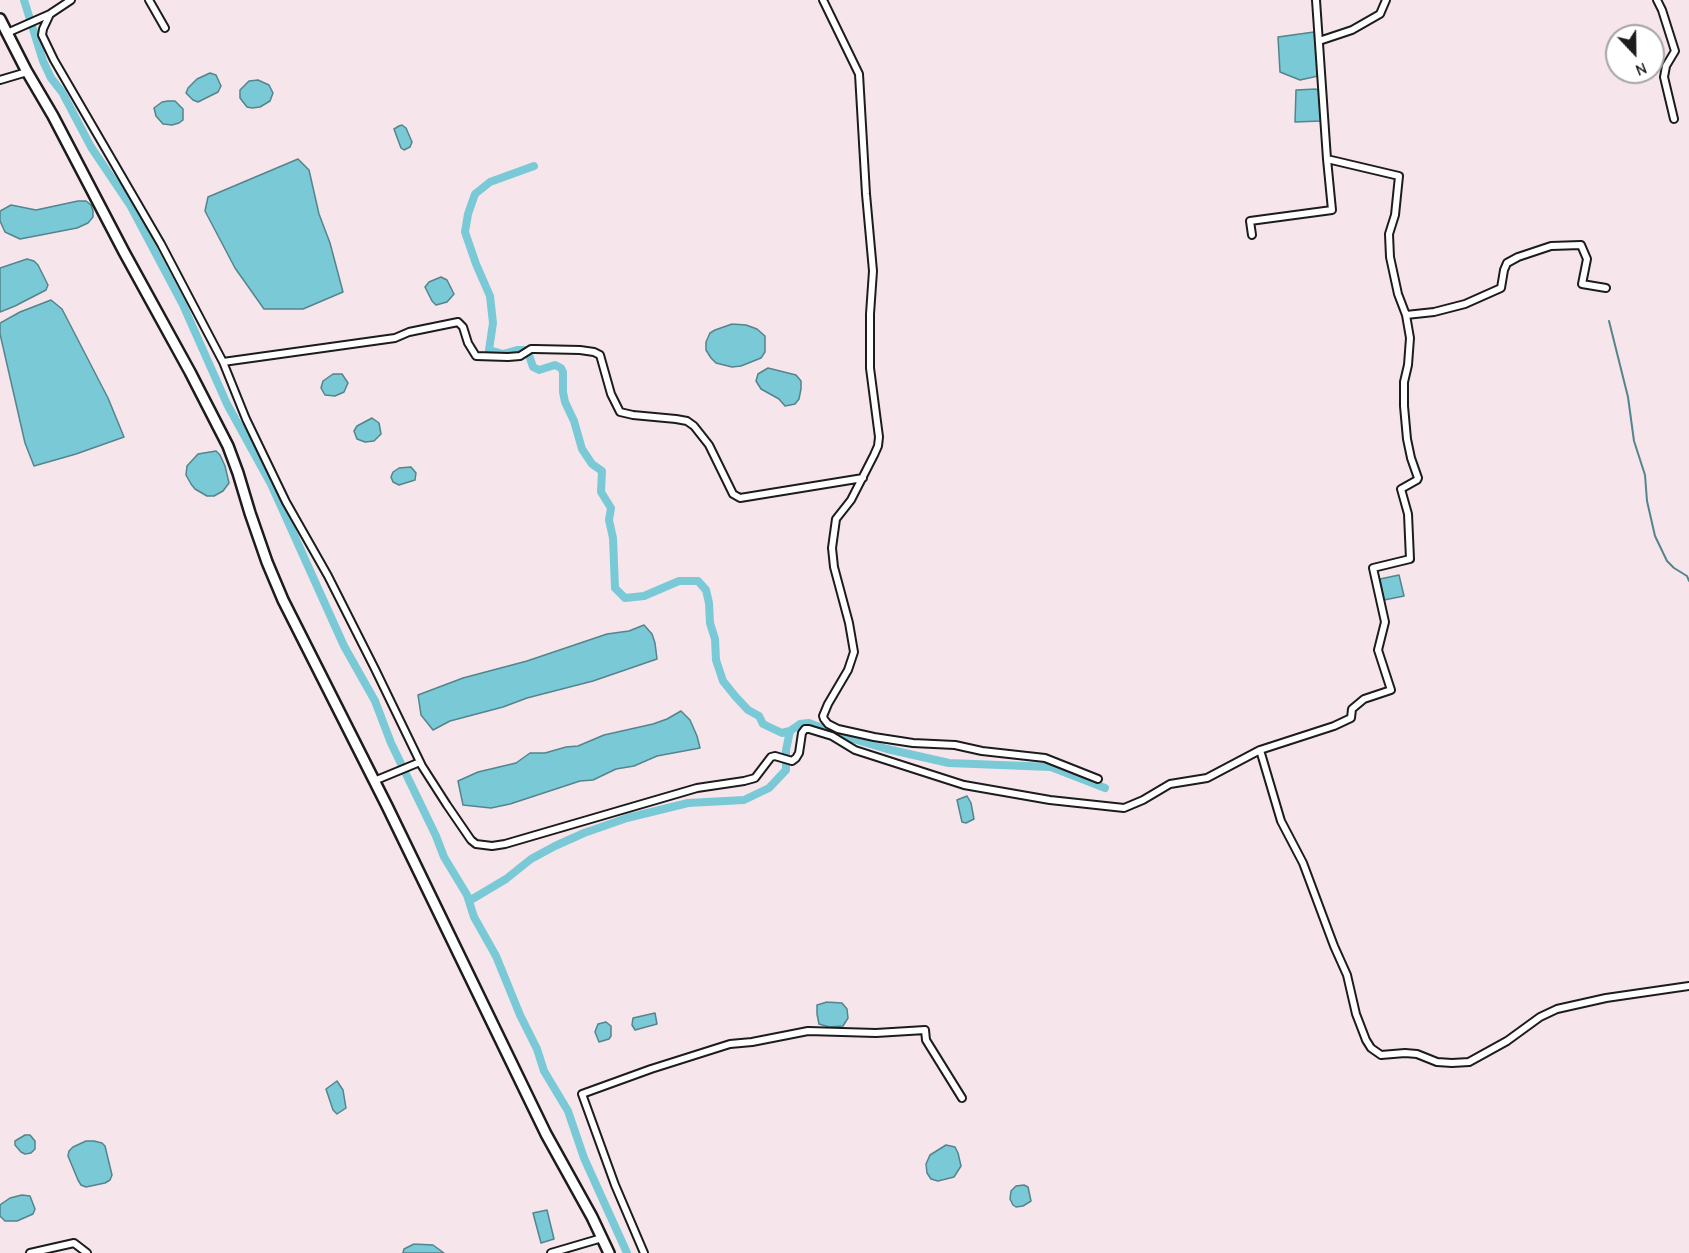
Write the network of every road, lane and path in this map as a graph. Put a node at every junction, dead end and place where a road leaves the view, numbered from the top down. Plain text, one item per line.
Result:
1 (71, 0) edge
2 (149, 0) edge
3 (823, 0) edge
4 (1316, 0) edge
5 (1386, 0) edge
6 (1657, 0) edge
7 (50, 14) junction
8 (0, 20) edge
9 (165, 28) dead end
10 (7, 33) junction
11 (1319, 41) junction
12 (27, 72) junction
13 (0, 80) edge
14 (1674, 119) dead end
15 (1327, 159) junction
16 (1252, 236) dead end
17 (1606, 288) dead end
18 (1406, 315) junction
19 (223, 362) junction
20 (863, 478) junction
21 (1260, 750) junction
22 (418, 763) junction
23 (1098, 779) dead end
24 (374, 781) junction
25 (1689, 986) edge
26 (962, 1098) dead end
27 (602, 1238) junction
28 (30, 1253) edge
29 (87, 1253) edge
30 (550, 1253) edge
31 (609, 1253) edge
32 (644, 1253) edge

1 - 7 street
2 - 9 street
3 - 20 street
4 - 11 street
5 - 11 street
6 - 14 street
7 - 10 street
7 - 19 street
8 - 10 street
10 - 12 street
11 - 15 street
12 - 13 street
12 - 24 street
15 - 16 street
15 - 18 street
17 - 18 street
18 - 21 street
19 - 20 street
19 - 22 street
20 - 23 street
21 - 22 street
21 - 25 street
22 - 24 street
24 - 27 street
26 - 32 street
27 - 30 street
27 - 31 street
28 - 29 street

